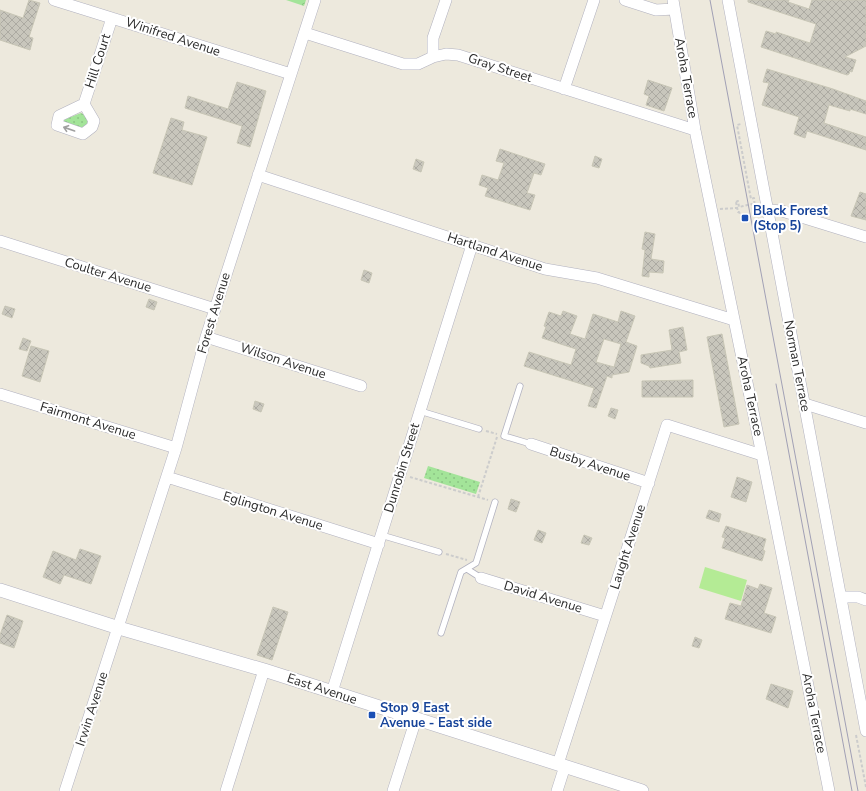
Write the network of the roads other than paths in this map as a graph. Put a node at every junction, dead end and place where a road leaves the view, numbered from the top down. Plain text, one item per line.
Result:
1 (54, 0) edge
2 (315, 0) edge
3 (446, 0) edge
4 (594, 0) edge
5 (625, 0) edge
6 (728, 0) edge
7 (673, 4) edge
8 (112, 18) junction
9 (305, 32) junction
10 (433, 57) junction
11 (292, 74) junction
12 (564, 89) junction
13 (84, 104) dead end
14 (695, 130) junction
15 (258, 175) junction
16 (768, 210) junction
17 (866, 237) edge
18 (0, 241) edge
19 (472, 245) junction
20 (215, 309) junction
21 (734, 320) junction
22 (206, 337) junction
23 (361, 386) dead end
24 (520, 386) dead end
25 (0, 394) edge
26 (805, 404) junction
27 (420, 411) junction
28 (866, 422) edge
29 (480, 429) road end
30 (531, 444) joint
31 (176, 448) junction
32 (762, 456) junction
33 (167, 477) junction
34 (649, 483) junction
35 (495, 502) road end
36 (380, 540) junction
37 (439, 552) road end
38 (467, 569) junction
39 (481, 578) joint
40 (0, 590) edge
41 (841, 598) junction
42 (866, 600) edge
43 (605, 616) junction
44 (119, 628) junction
45 (441, 633) dead end
46 (264, 670) junction
47 (332, 692) junction
48 (416, 719) junction
49 (866, 731) edge
50 (561, 765) junction
51 (65, 791) edge
52 (226, 791) edge
53 (393, 791) edge
54 (557, 791) edge
55 (642, 791) edge
56 (829, 791) edge

1 - 8 street, Winifred Avenue
2 - 9 street, Forest Avenue
3 - 10 street
4 - 12 street
5 - 7 street
6 - 16 street, Norman Terrace
7 - 14 street, Aroha Terrace
8 - 11 street, Winifred Avenue
8 - 13 street, Hill Court
9 - 10 street, Gray Street
9 - 11 street, Forest Avenue
10 - 12 street, Gray Street
11 - 15 street, Forest Avenue
12 - 14 street, Gray Street
14 - 21 street, Aroha Terrace
15 - 19 street, Hartland Avenue
15 - 20 street, Forest Avenue
16 - 17 street
16 - 26 street, Norman Terrace
18 - 20 street, Coulter Avenue
19 - 21 street, Hartland Avenue
19 - 27 street, Dunrobin Street
20 - 22 street, Forest Avenue
21 - 32 street, Aroha Terrace
22 - 23 street, Wilson Avenue
22 - 31 street, Forest Avenue
24 - 30 lane
25 - 31 street, Fairmont Avenue
26 - 28 street
26 - 41 street, Norman Terrace
27 - 29 lane
27 - 36 street, Dunrobin Street
30 - 34 street, Busby Avenue
31 - 33 street, Forest Avenue
32 - 34 street, Laught Avenue
32 - 56 street, Aroha Terrace
33 - 36 street, Eglington Avenue
33 - 44 street, Forest Avenue
34 - 43 street, Laught Avenue
35 - 38 lane
36 - 37 lane
36 - 47 street, Dunrobin Street
38 - 39 lane
38 - 45 lane
39 - 43 street, David Avenue
40 - 44 street, East Avenue
41 - 42 street
41 - 49 street, Norman Terrace
43 - 50 street, Laught Avenue
44 - 46 street, East Avenue
44 - 51 street, Irwin Avenue
46 - 47 street, East Avenue
46 - 52 street
47 - 48 street, East Avenue
48 - 50 street, East Avenue
48 - 53 street
50 - 54 street, Laught Avenue
50 - 55 street, East Avenue

